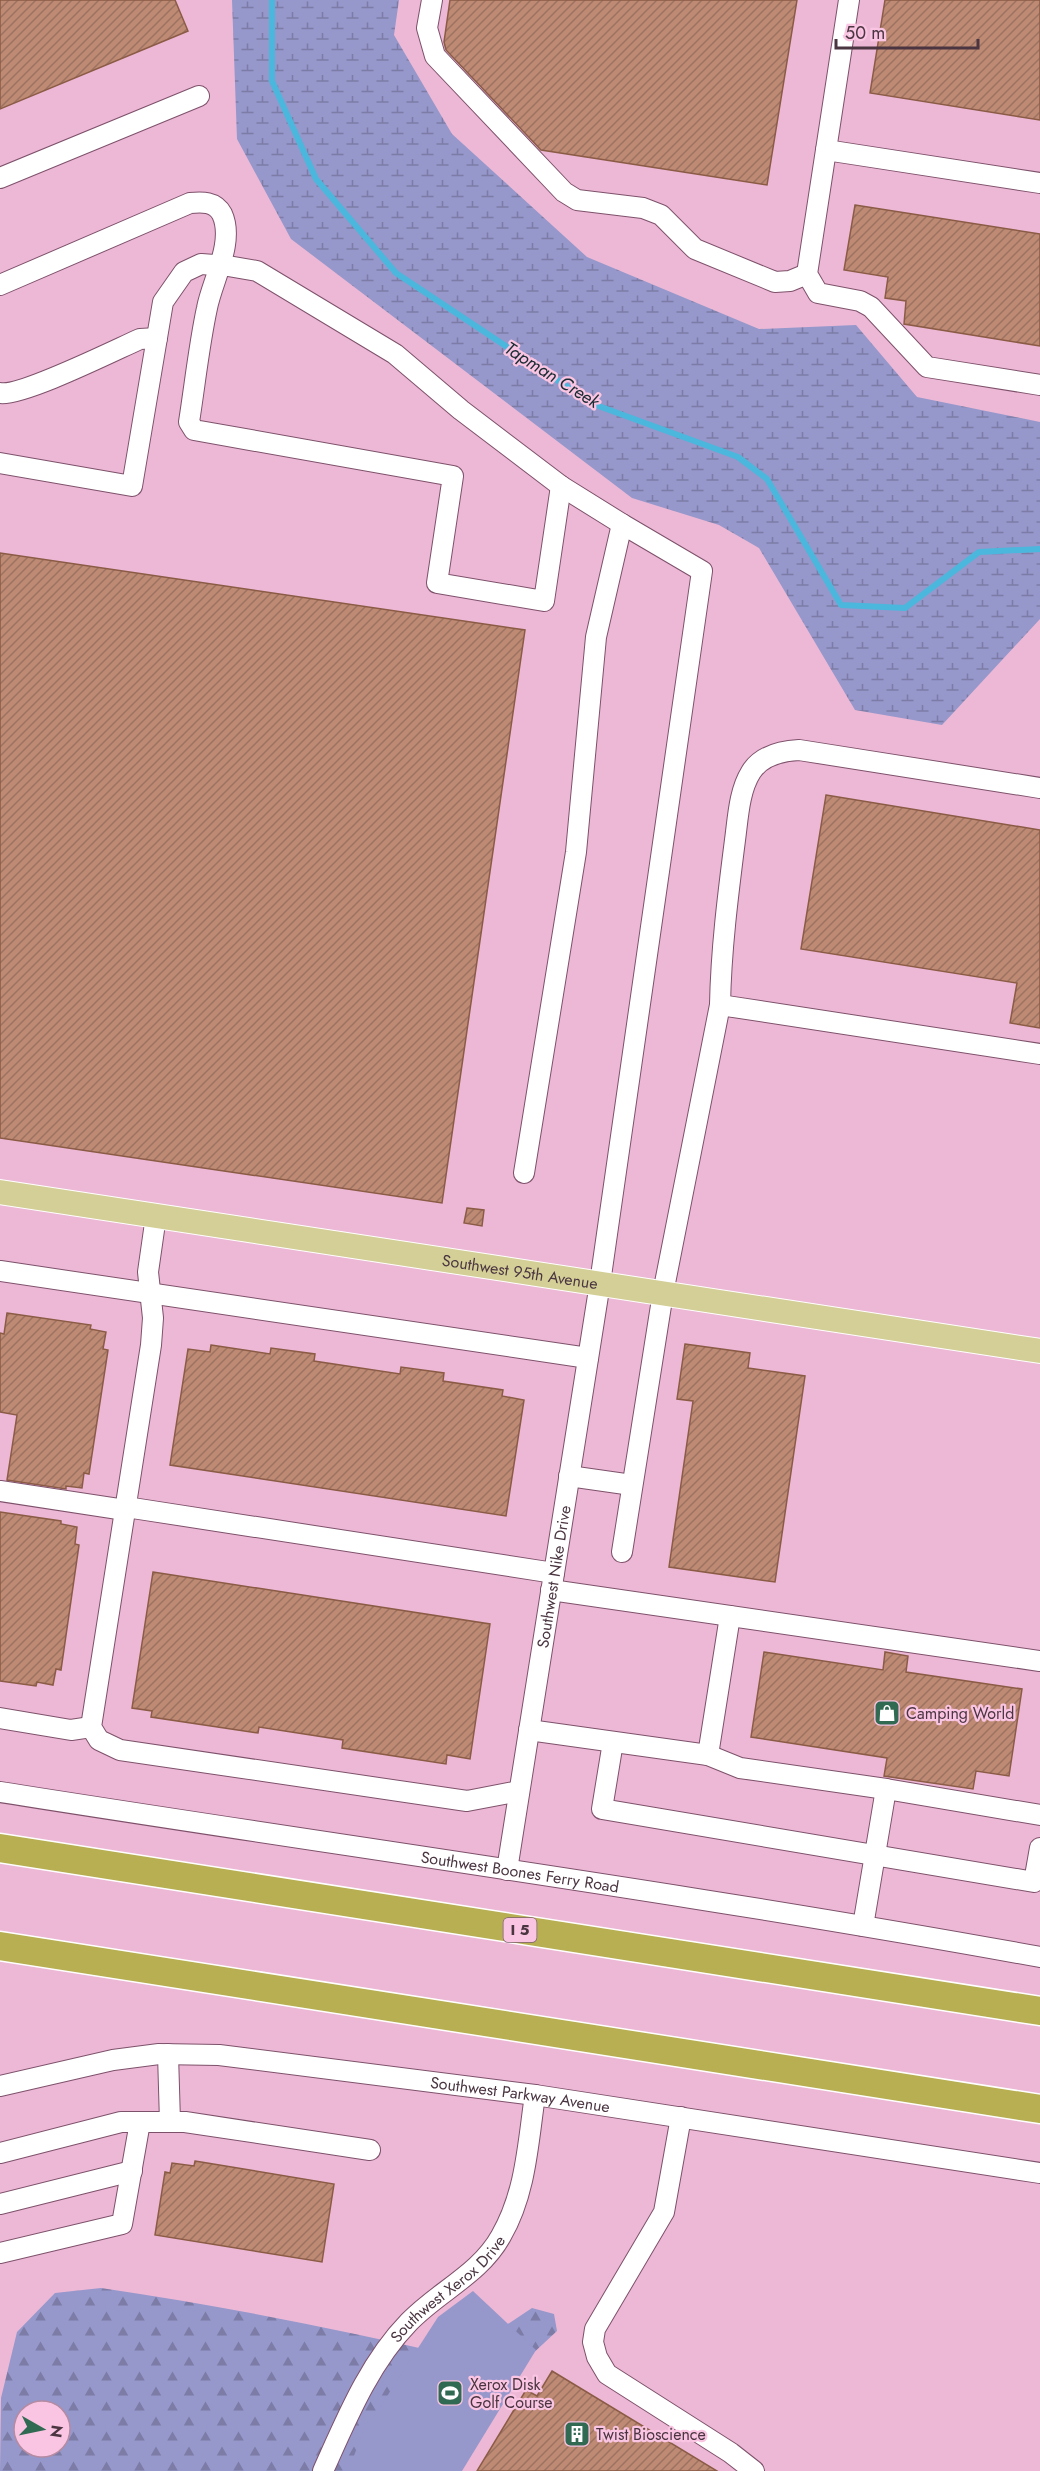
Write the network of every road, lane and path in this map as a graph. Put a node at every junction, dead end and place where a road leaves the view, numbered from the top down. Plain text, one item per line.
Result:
1 (432, 0) edge
2 (849, 0) edge
3 (199, 96) dead end
4 (826, 150) junction
5 (0, 178) edge
6 (1040, 183) edge
7 (221, 265) junction
8 (807, 274) junction
9 (0, 285) edge
10 (157, 338) junction
11 (1040, 385) edge
12 (0, 393) edge
13 (0, 463) edge
14 (561, 486) junction
15 (622, 524) junction
16 (1040, 788) edge
17 (720, 1005) junction
18 (1040, 1054) edge
19 (524, 1173) dead end
20 (0, 1192) edge
21 (156, 1216) junction
22 (0, 1271) edge
23 (600, 1283) junction
24 (150, 1293) junction
25 (663, 1293) junction
26 (1040, 1351) edge
27 (588, 1358) junction
28 (569, 1476) junction
29 (632, 1485) junction
30 (0, 1491) edge
31 (125, 1509) junction
32 (622, 1552) dead end
33 (553, 1582) junction
34 (730, 1616) junction
35 (1040, 1661) edge
36 (0, 1718) edge
37 (92, 1727) junction
38 (529, 1730) junction
39 (613, 1742) junction
40 (708, 1755) junction
41 (886, 1790) junction
42 (519, 1791) junction
43 (0, 1792) edge
44 (1040, 1815) edge
45 (0, 1848) edge
46 (1040, 1848) edge
47 (875, 1855) junction
48 (507, 1870) junction
49 (863, 1926) junction
50 (0, 1946) edge
51 (1040, 1957) edge
52 (1040, 2012) edge
53 (168, 2054) junction
54 (0, 2086) edge
55 (535, 2095) junction
56 (1040, 2109) edge
57 (681, 2117) junction
58 (141, 2122) junction
59 (170, 2122) junction
60 (370, 2150) dead end
61 (0, 2153) edge
62 (132, 2171) junction
63 (1040, 2173) edge
64 (0, 2204) edge
65 (0, 2253) edge
66 (323, 2471) edge
67 (754, 2471) edge

1 - 8 street
2 - 4 street
3 - 5 street
4 - 6 street
4 - 8 street
7 - 9 street
7 - 10 street
7 - 14 street
7 - 14 street
8 - 11 street
10 - 12 street
10 - 13 street
14 - 15 street
15 - 19 street
15 - 23 street, Southwest Nike Drive
16 - 17 street
17 - 18 street
17 - 25 street
20 - 21 main road, Southwest 95th Avenue
21 - 23 main road, Southwest 95th Avenue
21 - 24 street
22 - 24 street
23 - 25 main road, Southwest 95th Avenue
23 - 27 street, Southwest Nike Drive
24 - 27 street
24 - 31 street
25 - 26 main road, Southwest 95th Avenue
25 - 29 street
27 - 28 street, Southwest Nike Drive
28 - 29 street
28 - 33 street, Southwest Nike Drive
29 - 32 street
30 - 31 street
31 - 33 street
31 - 37 street
33 - 34 street
33 - 38 street, Southwest Nike Drive
34 - 35 street
34 - 40 street
36 - 37 street
37 - 42 street
38 - 39 street
38 - 42 street, Southwest Nike Drive
39 - 40 street
39 - 47 street
40 - 41 street
41 - 44 street
41 - 47 street
42 - 48 street, Southwest Nike Drive
43 - 48 street, Southwest Boones Ferry Road
45 - 52 highway, I 5
46 - 47 street
47 - 49 street
48 - 49 street, Southwest Boones Ferry Road
49 - 51 street, Southwest Boones Ferry Road
50 - 56 highway
53 - 54 street, Southwest Parkway Avenue
53 - 55 street, Southwest Parkway Avenue
53 - 59 street
55 - 57 street, Southwest Parkway Avenue
55 - 66 street, Southwest Xerox Drive
57 - 63 street, Southwest Parkway Avenue
57 - 67 street
58 - 59 street
58 - 61 street
58 - 62 street
59 - 60 street
62 - 64 street
62 - 65 street

